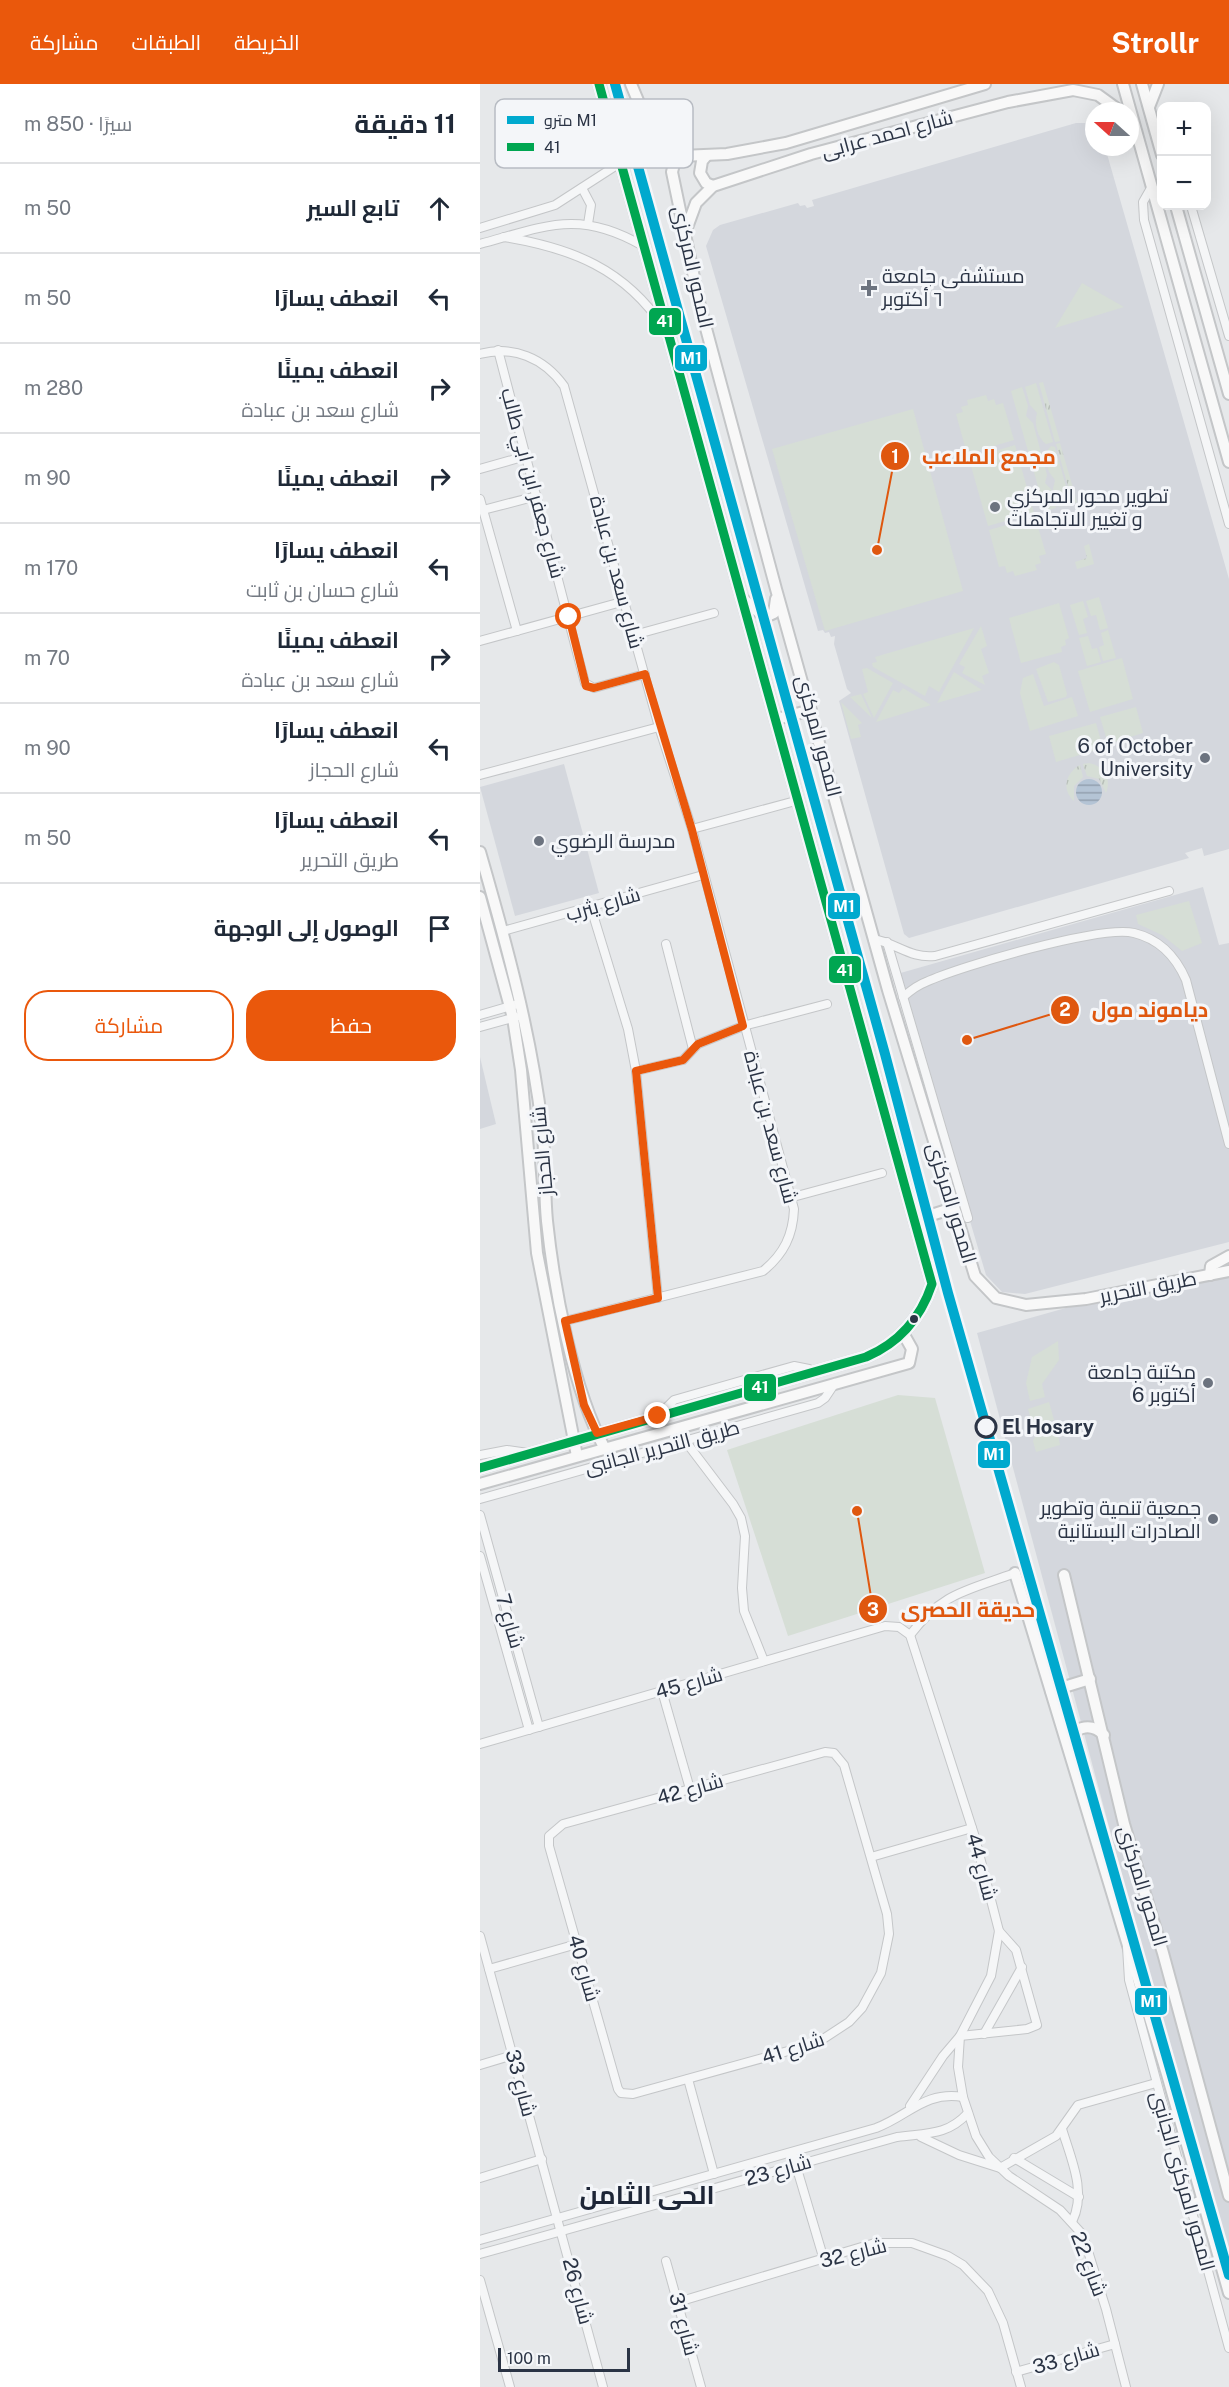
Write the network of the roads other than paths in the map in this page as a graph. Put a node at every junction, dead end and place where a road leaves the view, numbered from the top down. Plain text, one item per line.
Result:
1 (599, 84) edge
2 (631, 84) edge
3 (986, 84) edge
4 (1123, 84) edge
5 (1142, 84) edge
6 (1158, 84) edge
7 (1077, 87) edge
8 (603, 99) edge
9 (637, 99) edge
10 (1108, 102) edge
11 (1127, 102) edge
12 (1149, 108) junction
13 (1157, 139) edge
14 (1139, 146) edge
15 (707, 155) junction
16 (693, 156) edge
17 (611, 168) edge
18 (622, 168) edge
19 (673, 168) edge
20 (713, 186) junction
21 (582, 188) junction
22 (1151, 188) junction
23 (1177, 210) edge
24 (1192, 210) edge
25 (588, 224) junction
26 (480, 228) edge
27 (504, 237) junction
28 (684, 239) junction
29 (480, 244) edge
30 (643, 246) junction
31 (669, 336) junction
32 (1229, 336) edge
33 (498, 350) junction
34 (480, 354) edge
35 (1229, 394) edge
36 (526, 456) junction
37 (1229, 462) edge
38 (480, 469) edge
39 (537, 496) junction
40 (480, 499) edge
41 (483, 510) junction
42 (1229, 524) edge
43 (776, 589) junction
44 (743, 599) junction
45 (625, 601) junction
46 (714, 613) dead end
47 (569, 617) junction
48 (518, 631) junction
49 (634, 635) junction
50 (480, 641) edge
51 (645, 674) junction
52 (811, 710) junction
53 (777, 719) junction
54 (659, 727) junction
55 (480, 775) edge
56 (799, 800) junction
57 (692, 830) junction
58 (480, 852) edge
59 (703, 875) junction
60 (1169, 891) dead end
61 (480, 897) edge
62 (591, 908) junction
63 (503, 931) junction
64 (873, 939) junction
65 (887, 942) junction
66 (666, 944) dead end
67 (903, 997) junction
68 (515, 1004) junction
69 (827, 1004) dead end
70 (480, 1015) edge
71 (518, 1016) junction
72 (743, 1026) junction
73 (480, 1027) edge
74 (693, 1049) junction
75 (636, 1071) junction
76 (1229, 1144) edge
77 (882, 1173) dead end
78 (793, 1197) junction
79 (952, 1208) junction
80 (968, 1218) dead end
81 (916, 1220) junction
82 (1229, 1256) edge
83 (1229, 1271) edge
84 (1209, 1275) junction
85 (658, 1298) junction
86 (1086, 1299) joint
87 (565, 1321) junction
88 (903, 1333) junction
89 (836, 1383) junction
90 (597, 1433) junction
91 (573, 1441) junction
92 (686, 1442) junction
93 (605, 1449) junction
94 (529, 1453) junction
95 (480, 1455) edge
96 (578, 1456) junction
97 (480, 1468) edge
98 (480, 1484) edge
99 (480, 1498) edge
100 (480, 1515) edge
101 (480, 1556) edge
102 (1015, 1573) joint
103 (1064, 1575) dead end
104 (910, 1635) junction
105 (764, 1661) junction
106 (1090, 1679) junction
107 (662, 1691) junction
108 (1052, 1691) junction
109 (540, 1727) junction
110 (529, 1730) junction
111 (1104, 1735) junction
112 (480, 1744) edge
113 (1068, 1746) junction
114 (834, 1753) joint
115 (690, 1789) junction
116 (972, 1827) junction
117 (549, 1836) joint
118 (871, 1857) junction
119 (999, 1931) junction
120 (480, 1935) edge
121 (1128, 1942) junction
122 (577, 1944) junction
123 (1023, 1967) junction
124 (489, 1968) junction
125 (984, 2034) junction
126 (960, 2036) junction
127 (513, 2055) junction
128 (480, 2065) edge
129 (688, 2079) junction
130 (1155, 2083) junction
131 (628, 2095) joint
132 (963, 2097) junction
133 (968, 2113) junction
134 (905, 2114) junction
135 (1062, 2129) junction
136 (917, 2135) junction
137 (792, 2152) junction
138 (1014, 2158) junction
139 (542, 2159) junction
140 (796, 2165) junction
141 (1000, 2168) junction
142 (730, 2169) junction
143 (714, 2174) junction
144 (480, 2178) edge
145 (734, 2182) junction
146 (1229, 2196) edge
147 (1079, 2197) junction
148 (1202, 2201) junction
149 (1190, 2205) junction
150 (558, 2218) junction
151 (1072, 2222) junction
152 (562, 2231) junction
153 (480, 2240) edge
154 (480, 2254) edge
155 (824, 2260) junction
156 (666, 2261) dead end
157 (480, 2280) edge
158 (1229, 2293) edge
159 (678, 2302) junction
160 (1116, 2344) junction
161 (1229, 2348) edge
162 (1016, 2372) junction
163 (510, 2387) edge
164 (603, 2387) edge
165 (701, 2387) edge
166 (1021, 2387) edge
167 (1126, 2387) edge

1 - 8 main road, المحور المركزى
2 - 9 main road
3 - 15 main road, شارع احمد عرابى
4 - 11 main road
5 - 12 main road
6 - 12 main road
7 - 10 main road, شارع احمد عرابى
7 - 20 main road, شارع احمد عرابى
12 - 13 main road
14 - 22 main road
15 - 16 main road, شارع احمد عرابى
15 - 20 main road
17 - 21 street
18 - 30 main road, المحور المركزى
19 - 28 main road, المحور المركزى
20 - 28 main road
21 - 25 street
21 - 26 street
22 - 37 main road
22 - 42 street
23 - 35 main road
24 - 32 street
25 - 27 street
25 - 30 street
27 - 29 street
27 - 31 street
28 - 43 main road, المحور المركزى
30 - 31 main road, المحور المركزى
31 - 44 main road, المحور المركزى
33 - 34 street, شارع سعد بن عبادة
33 - 36 street, شارع جعفر ابن ابي طالب
33 - 45 street, شارع سعد بن عبادة
36 - 38 street
36 - 39 street, شارع جعفر ابن ابي طالب
39 - 41 street
39 - 47 street, شارع جعفر ابن ابي طالب
40 - 41 street
41 - 48 street
43 - 44 main road
43 - 52 main road, المحور المركزى
44 - 53 main road, المحور المركزى
45 - 47 street
45 - 49 street, شارع سعد بن عبادة
46 - 49 street
47 - 48 street
47 - 51 street, شارع جعفر ابن ابي طالب
48 - 50 street
49 - 51 street, شارع سعد بن عبادة
51 - 54 street, شارع سعد بن عبادة
52 - 53 main road
52 - 64 main road, المحور المركزى
53 - 56 main road, المحور المركزى
54 - 55 street
54 - 57 street, شارع سعد بن عبادة
56 - 57 street
56 - 81 main road, المحور المركزى
57 - 59 street, شارع سعد بن عبادة
58 - 63 main road, شارع الحجاز
59 - 62 street, شارع يثرب
59 - 72 street, شارع سعد بن عبادة
60 - 65 street
61 - 68 main road, شارع الحجاز
62 - 63 street, شارع يثرب
62 - 75 street
63 - 68 main road, شارع الحجاز
64 - 65 street
64 - 79 main road, المحور المركزى
65 - 67 street
66 - 74 street
67 - 76 street
67 - 80 street
68 - 70 street
68 - 71 main road, شارع الحجاز
69 - 72 street
71 - 73 street
71 - 87 main road, شارع الحجاز
71 - 91 main road, شارع الحجاز
72 - 74 street
72 - 78 street, شارع سعد بن عبادة
74 - 75 street
75 - 85 street
77 - 78 street
78 - 85 street, شارع سعد بن عبادة
79 - 81 main road
79 - 86 main road, المحور المركزى
81 - 88 main road, المحور المركزى
82 - 84 main road, طريق التحرير
83 - 84 main road, طريق التحرير
84 - 86 main road, طريق التحرير
85 - 87 street, شارع سعد بن عبادة
87 - 90 main road, شارع الحجاز
88 - 89 main road
88 - 90 main road
89 - 92 street, طريق التحرير الجانبى
89 - 93 main road
90 - 91 main road
90 - 93 main road, شارع الحجاز
91 - 94 main road
91 - 96 main road, شارع الحجاز
92 - 99 street, طريق التحرير الجانبى
92 - 105 street
93 - 96 main road
94 - 95 street
94 - 97 main road
96 - 98 main road
100 - 109 street, شارع 7
101 - 110 street, شارع 7
102 - 104 street
102 - 108 main road, المحور المركزى
103 - 106 main road, المحور المركزى
104 - 105 street, شارع 45
104 - 116 street, شارع 44
105 - 107 street, شارع 45
106 - 108 main road
106 - 111 main road, المحور المركزى
107 - 109 street, شارع 45
107 - 115 street
108 - 113 main road, المحور المركزى
109 - 110 street, شارع 45
110 - 112 street, شارع 45
111 - 113 main road
111 - 146 main road, المحور المركزى
113 - 121 main road, المحور المركزى
114 - 115 street, شارع 42
114 - 118 street, شارع 41
115 - 117 street, شارع 42
116 - 118 street
116 - 119 street, شارع 44
117 - 122 street, شارع 40
118 - 129 street, شارع 41
119 - 123 street
119 - 126 street, شارع 44
120 - 124 street, شارع 33
121 - 130 street, المحور المركزى الجانبى
121 - 148 main road, المحور المركزى
122 - 124 street
122 - 131 street, شارع 40
123 - 125 street
123 - 125 street
124 - 127 street, شارع 33
125 - 126 street
126 - 132 street, شارع 44
126 - 134 street
127 - 128 street
127 - 139 street, شارع 33
129 - 131 street, شارع 41
129 - 143 street
130 - 135 street
130 - 149 street, المحور المركزى الجانبى
132 - 133 street, شارع 44
132 - 134 street, شارع 23
133 - 136 street, شارع 23
133 - 141 street, شارع 22
134 - 137 street, شارع 23
135 - 138 street
135 - 147 street
136 - 140 street, شارع 23
136 - 141 street
137 - 140 street
137 - 142 street, شارع 23
138 - 141 street
138 - 147 street
139 - 144 street
139 - 150 street, شارع 33
140 - 145 street, شارع 23
140 - 155 street
141 - 151 street, شارع 22
142 - 143 street, شارع 23
142 - 145 street
143 - 150 street, شارع 23
145 - 152 street, شارع 23
147 - 151 street
148 - 149 main road
148 - 158 main road, المحور المركزى
149 - 161 street, المحور المركزى الجانبى
150 - 152 street, شارع 33
150 - 153 street, شارع 23
151 - 160 street, شارع 22
152 - 154 street, شارع 23
152 - 164 street, شارع 26
155 - 159 street, شارع 32
155 - 162 street, شارع 32
156 - 159 street, شارع 31
157 - 163 street
159 - 165 street, شارع 31
160 - 162 street, شارع 33
160 - 167 street, شارع 22
162 - 166 street, شارع 32

